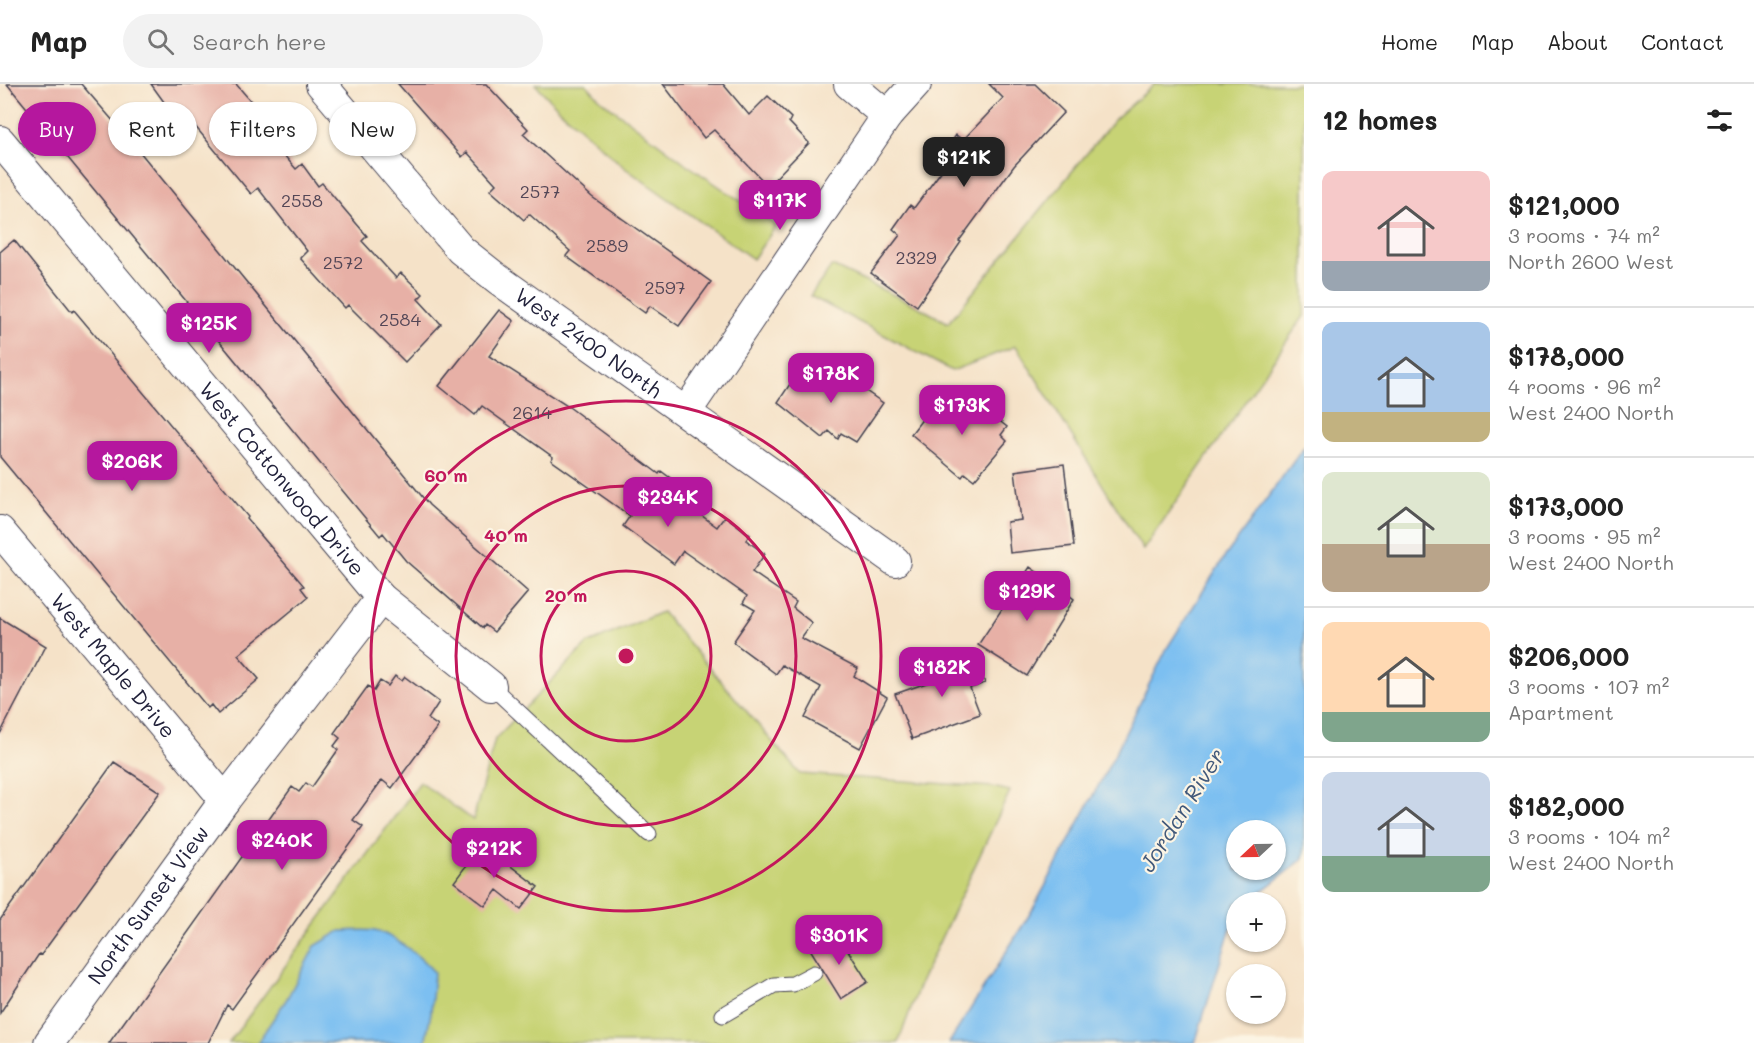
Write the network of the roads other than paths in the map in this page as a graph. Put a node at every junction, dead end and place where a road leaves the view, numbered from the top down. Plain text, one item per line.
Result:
1 (321, 84) edge
2 (849, 84) edge
3 (916, 84) edge
4 (887, 116) junction
5 (0, 141) edge
6 (686, 412) junction
7 (0, 531) edge
8 (895, 561) dead end
9 (381, 598) junction
10 (491, 686) joint
11 (225, 801) junction
12 (648, 834) dead end
13 (814, 973) dead end
14 (723, 1015) dead end
15 (49, 1043) edge

1 - 6 street, West 2400 North
2 - 4 street
3 - 4 street
4 - 6 street
5 - 9 street, West Cottonwood Drive
6 - 8 street, West 2400 North
7 - 11 street, West Maple Drive
9 - 10 street, West Cottonwood Drive
9 - 11 street, North Sunset View
10 - 12 lane
11 - 15 street, North Sunset View
13 - 14 lane

